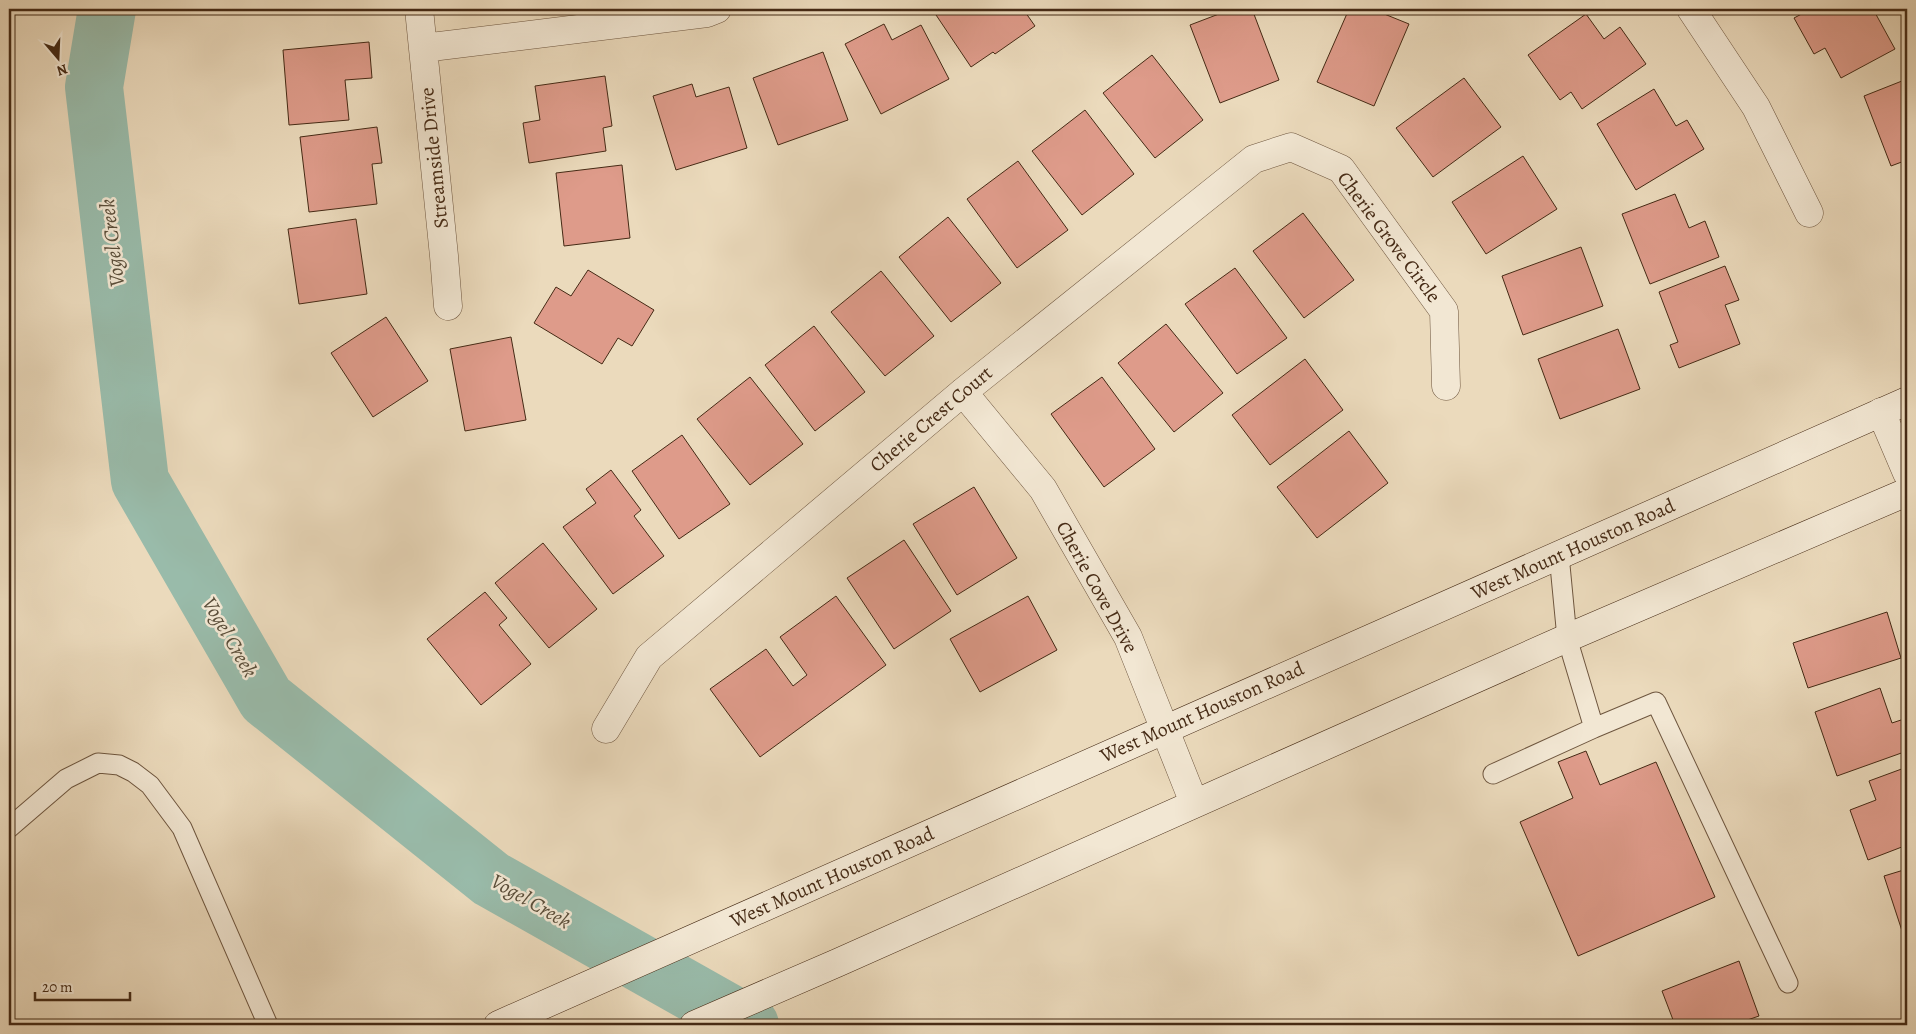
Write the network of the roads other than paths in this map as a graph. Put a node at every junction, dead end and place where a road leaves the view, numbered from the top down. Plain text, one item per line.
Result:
1 (419, 9) edge
2 (718, 9) edge
3 (1691, 9) edge
4 (423, 48) junction
5 (1292, 146) joint
6 (1810, 213) dead end
7 (448, 306) dead end
8 (1446, 386) dead end
9 (963, 392) junction
10 (1907, 401) edge
11 (1881, 412) junction
12 (1907, 473) edge
13 (1907, 492) edge
14 (1559, 555) junction
15 (1567, 638) junction
16 (1594, 728) junction
17 (606, 729) dead end
18 (1164, 729) junction
19 (1493, 774) dead end
20 (1194, 803) junction
21 (9, 828) edge
22 (1788, 983) dead end
23 (268, 1025) edge
24 (498, 1025) edge
25 (694, 1025) edge

1 - 4 main road, Streamside Drive
2 - 4 main road
3 - 6 main road
4 - 7 main road, Streamside Drive
5 - 8 main road, Cherie Grove Circle
5 - 9 main road, Cherie Crest Court
9 - 17 main road, Cherie Crest Court
9 - 18 main road, Cherie Cove Drive
10 - 11 main road, West Mount Houston Road
11 - 12 main road
11 - 14 main road, West Mount Houston Road
13 - 15 main road
14 - 15 lane
14 - 18 main road, West Mount Houston Road
15 - 16 lane
15 - 20 main road
16 - 19 lane
16 - 22 lane
18 - 20 main road, Cherie Cove Drive
18 - 24 main road, West Mount Houston Road
20 - 25 main road
21 - 23 lane

